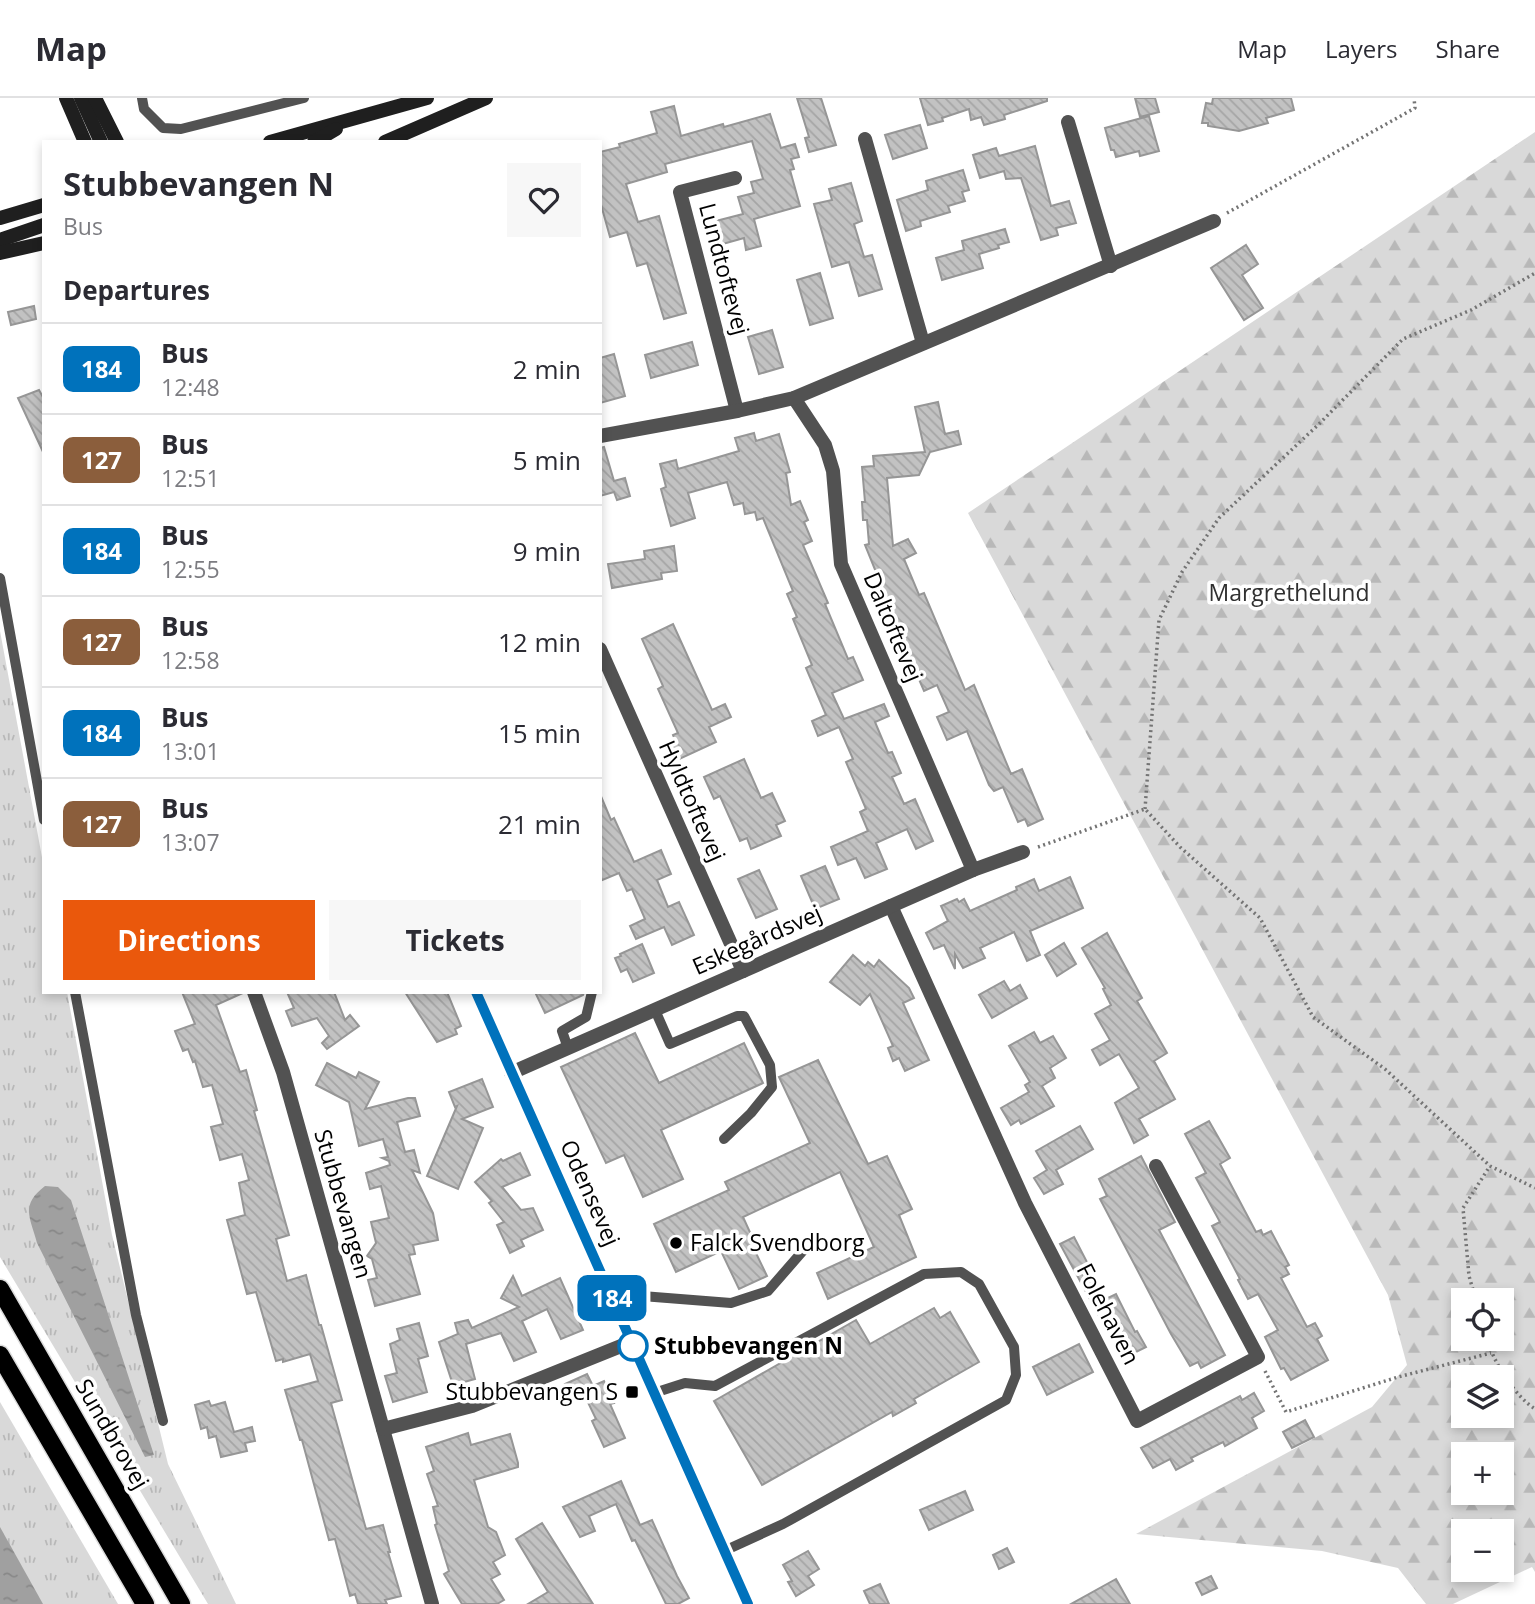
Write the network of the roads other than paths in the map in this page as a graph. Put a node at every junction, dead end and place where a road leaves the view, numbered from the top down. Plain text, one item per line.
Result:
1 (66, 98) edge
2 (81, 98) edge
3 (95, 98) edge
4 (142, 98) edge
5 (304, 98) edge
6 (427, 98) edge
7 (486, 98) edge
8 (352, 119) junction
9 (1068, 122) dead end
10 (865, 139) dead end
11 (84, 140) edge
12 (100, 140) edge
13 (116, 140) edge
14 (277, 140) edge
15 (317, 140) edge
16 (390, 140) edge
17 (735, 178) dead end
18 (42, 206) edge
19 (0, 218) edge
20 (1213, 221) road end
21 (42, 226) edge
22 (0, 240) edge
23 (42, 243) edge
24 (0, 253) edge
25 (1111, 266) junction
26 (923, 343) junction
27 (794, 398) junction
28 (737, 411) junction
29 (602, 436) edge
30 (0, 578) edge
31 (602, 654) edge
32 (42, 809) edge
33 (1023, 852) road end
34 (973, 870) junction
35 (891, 906) junction
36 (743, 971) junction
37 (75, 994) edge
38 (255, 994) edge
39 (477, 994) edge
40 (592, 994) edge
41 (655, 1010) junction
42 (568, 1048) junction
43 (511, 1073) junction
44 (724, 1139) dead end
45 (1156, 1166) dead end
46 (814, 1237) dead end
47 (0, 1289) edge
48 (616, 1306) junction
49 (631, 1342) junction
50 (0, 1355) edge
51 (0, 1369) edge
52 (654, 1393) junction
53 (163, 1421) dead end
54 (383, 1429) junction
55 (65, 1469) junction
56 (724, 1551) junction
57 (145, 1604) edge
58 (181, 1604) edge
59 (432, 1604) edge
60 (748, 1604) edge

1 - 11 street
2 - 12 street
3 - 13 street
4 - 5 lane
6 - 8 street
7 - 16 street
8 - 14 street
8 - 15 street
9 - 25 street
10 - 26 street
17 - 28 street, Lundtoftevej
18 - 19 street
20 - 25 street
21 - 22 street
23 - 24 street
25 - 26 street
26 - 27 street
27 - 28 street
27 - 34 street, Daltoftevej
28 - 29 street
30 - 32 lane
31 - 36 street, Hyldtoftevej
33 - 34 street, Eskegårdsvej
34 - 35 street, Eskegårdsvej
35 - 36 street, Eskegårdsvej
35 - 45 street, Folehaven
36 - 41 street, Eskegårdsvej
37 - 53 lane
38 - 54 street, Stubbevangen
39 - 43 street, Odensevej
40 - 42 lane
41 - 42 street, Eskegårdsvej
41 - 44 lane
42 - 43 street, Eskegårdsvej
43 - 48 street, Odensevej
46 - 48 lane
47 - 58 main road, Sundbrovej
48 - 49 street, Odensevej
49 - 52 street, Odensevej
49 - 54 street
50 - 55 main road
51 - 55 main road
52 - 56 street, Odensevej
52 - 56 lane
54 - 59 street, Stubbevangen
55 - 57 main road
56 - 60 street, Odensevej

